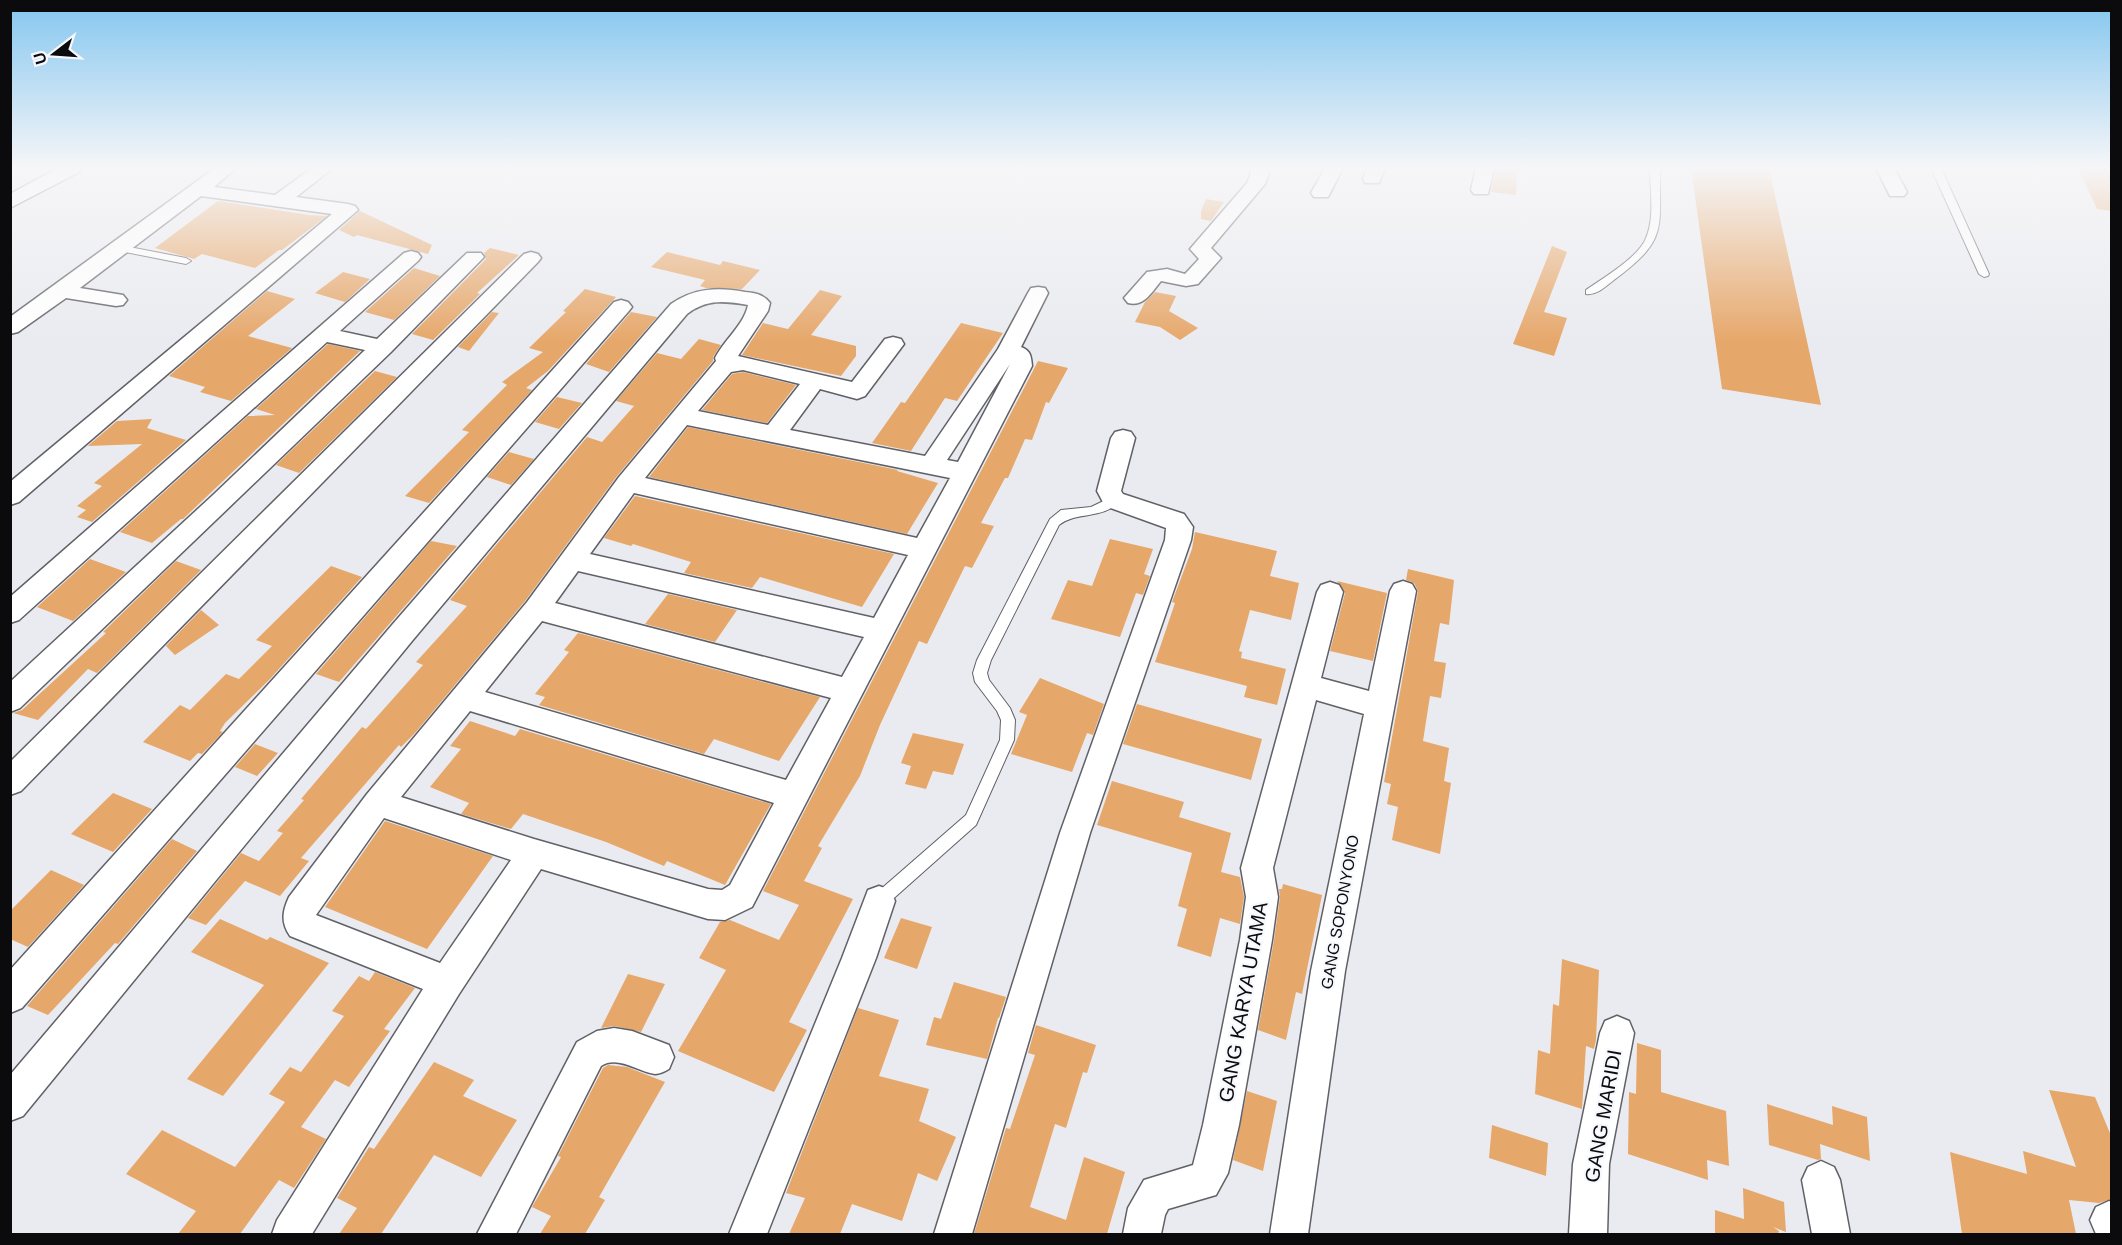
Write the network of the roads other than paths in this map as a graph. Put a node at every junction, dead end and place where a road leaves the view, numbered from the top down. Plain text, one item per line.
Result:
1 (148, 226) edge
2 (329, 226) edge
3 (1220, 226) edge
4 (1652, 226) edge
5 (1962, 226) edge
6 (118, 248) junction
7 (411, 257) dead end
8 (474, 257) dead end
9 (531, 258) dead end
10 (186, 261) dead end
11 (1984, 274) dead end
12 (62, 291) junction
13 (1590, 292) dead end
14 (1038, 293) dead end
15 (1136, 297) dead end
16 (116, 300) dead end
17 (621, 308) dead end
18 (10, 327) edge
19 (323, 334) junction
20 (893, 344) dead end
21 (383, 347) junction
22 (1008, 350) junction
23 (728, 364) junction
24 (815, 380) junction
25 (681, 416) junction
26 (774, 434) junction
27 (1123, 438) dead end
28 (932, 465) junction
29 (963, 472) junction
30 (628, 483) junction
31 (10, 496) edge
32 (1114, 500) junction
33 (923, 549) junction
34 (573, 560) junction
35 (1403, 591) dead end
36 (1330, 592) dead end
37 (536, 609) junction
38 (10, 613) edge
39 (881, 630) junction
40 (1304, 685) junction
41 (849, 691) junction
42 (462, 697) junction
43 (10, 700) edge
44 (1379, 706) junction
45 (10, 782) edge
46 (794, 796) junction
47 (378, 803) junction
48 (534, 854) junction
49 (879, 901) joint
50 (447, 982) junction
51 (10, 996) edge
52 (1617, 1033) dead end
53 (657, 1057) dead end
54 (10, 1103) edge
55 (1821, 1180) dead end
56 (291, 1234) edge
57 (496, 1234) edge
58 (748, 1234) edge
59 (953, 1234) edge
60 (1142, 1234) edge
61 (1289, 1234) edge
62 (1588, 1234) edge
63 (1831, 1234) edge

1 - 6 street
2 - 31 street
3 - 15 street
4 - 13 lane
5 - 11 lane
6 - 10 lane
6 - 12 street
7 - 19 street
8 - 21 street
9 - 45 street
12 - 16 street
12 - 18 street
14 - 22 street
17 - 51 street
19 - 21 street
19 - 38 street
20 - 24 street
21 - 43 street
22 - 28 street
22 - 29 street
23 - 24 street
23 - 25 street
23 - 54 street
24 - 26 street
25 - 26 street
25 - 30 street
26 - 28 street
27 - 32 street
28 - 29 street
29 - 33 street
30 - 33 street
30 - 34 street
32 - 49 lane
32 - 59 street
33 - 39 street
34 - 37 street
34 - 39 street
35 - 44 street, GANG SOPONYONO
36 - 40 street, GANG KARYA UTAMA
37 - 41 street
37 - 42 street
39 - 41 street
40 - 44 street
40 - 60 street, GANG KARYA UTAMA
41 - 46 street
42 - 46 street
42 - 47 street
44 - 61 street, GANG SOPONYONO
46 - 48 street
47 - 48 street
47 - 50 street
48 - 50 street
49 - 58 street
50 - 56 street
52 - 62 street, GANG MARIDI
53 - 57 street
55 - 63 street

